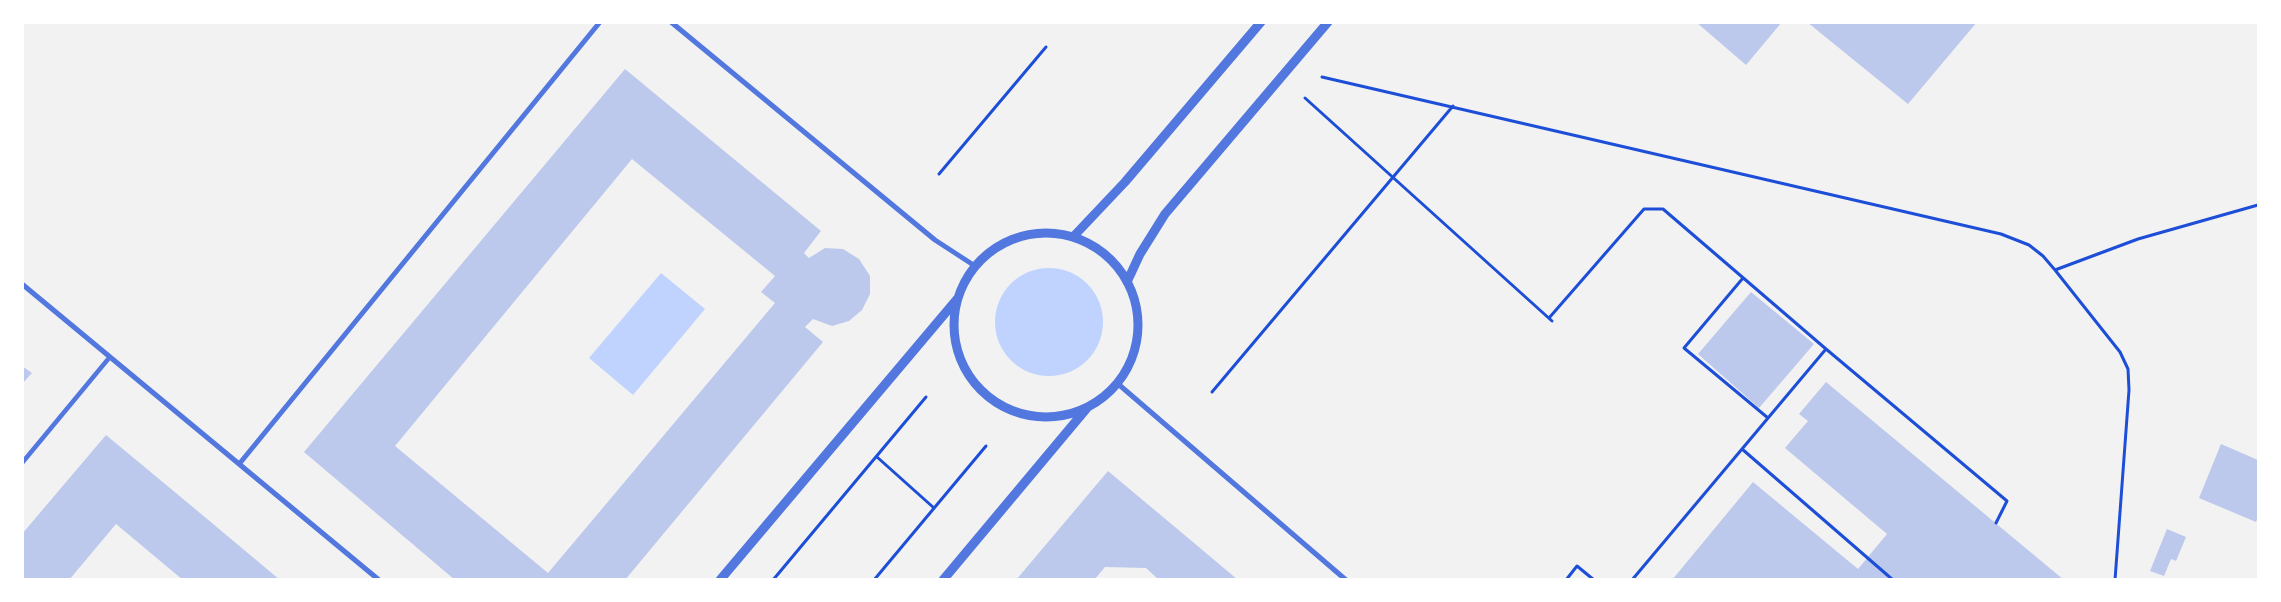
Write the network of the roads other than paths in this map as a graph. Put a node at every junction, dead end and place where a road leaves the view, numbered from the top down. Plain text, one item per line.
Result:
1 (600, 22) edge
2 (672, 22) edge
3 (1261, 22) edge
4 (1328, 22) edge
5 (1073, 237) junction
6 (975, 266) junction
7 (1127, 282) junction
8 (22, 284) edge
9 (958, 298) junction
10 (110, 358) junction
11 (1117, 383) junction
12 (1089, 406) junction
13 (240, 462) junction
14 (22, 463) edge
15 (380, 580) edge
16 (720, 580) edge
17 (944, 580) edge
18 (1346, 580) edge

1 - 13 street
2 - 6 street
3 - 5 street
4 - 7 street
5 - 6 street
5 - 7 street
6 - 9 street
7 - 11 street
8 - 10 street
9 - 12 street
9 - 16 street
10 - 13 street
10 - 14 street
11 - 12 street
11 - 18 street
12 - 17 street
13 - 15 street

